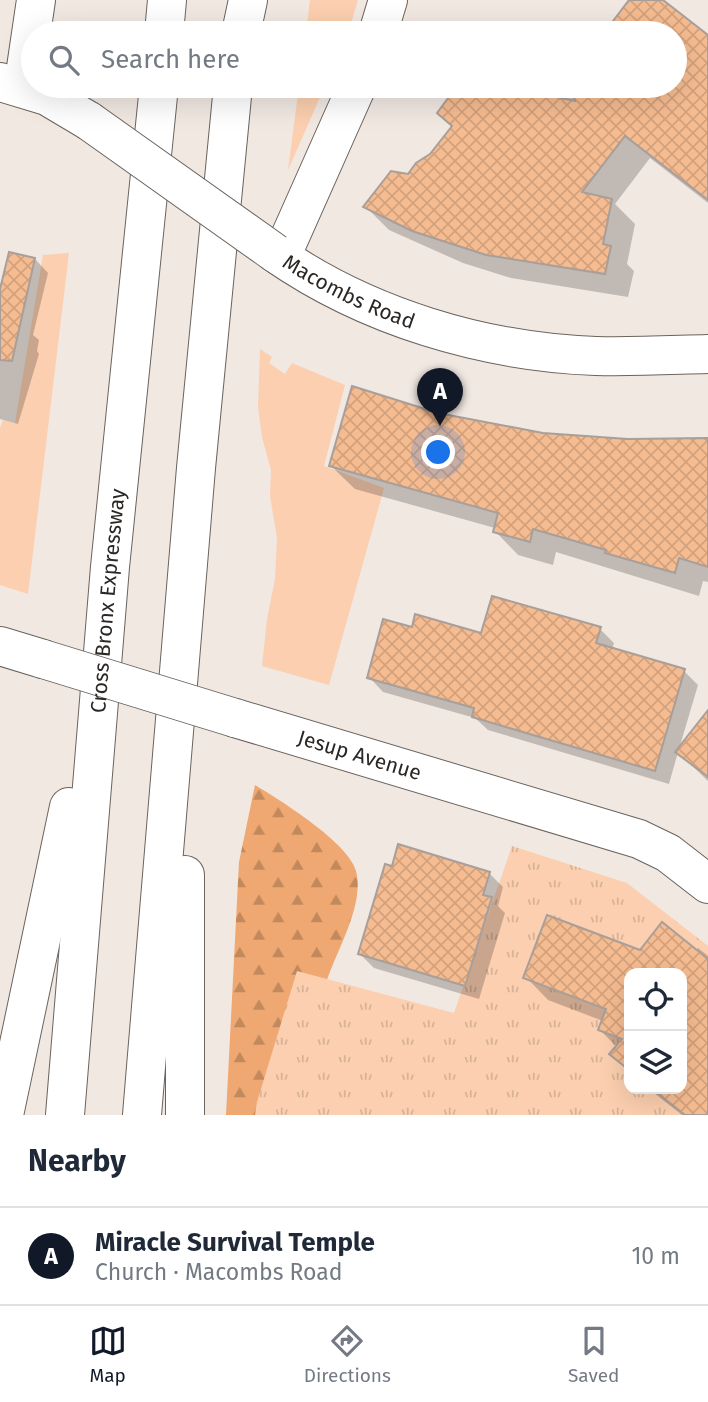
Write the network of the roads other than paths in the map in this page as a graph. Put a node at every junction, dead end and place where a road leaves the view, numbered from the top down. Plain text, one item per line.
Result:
1 (36, 0) edge
2 (167, 0) edge
3 (245, 0) edge
4 (388, 0) edge
5 (30, 21) edge
6 (165, 21) edge
7 (242, 21) edge
8 (382, 21) edge
9 (21, 51) edge
10 (11, 85) edge
11 (48, 98) edge
12 (158, 98) edge
13 (232, 98) edge
14 (351, 98) edge
15 (278, 255) junction
16 (708, 355) edge
17 (110, 567) junction
18 (184, 600) junction
19 (0, 646) edge
20 (708, 884) edge
21 (4, 1115) edge
22 (65, 1115) edge
23 (142, 1115) edge
24 (185, 1115) edge

1 - 5 main road
2 - 6 main road
3 - 7 main road
4 - 8 main road
9 - 10 main road
11 - 15 main road, Macombs Road, bridge
12 - 17 main road, Cross Bronx Expressway
13 - 18 main road
14 - 15 main road
15 - 16 main road, Macombs Road
17 - 21 main road
17 - 22 main road, Cross Bronx Expressway
18 - 23 main road
18 - 24 main road
19 - 20 main road, Jesup Avenue, bridge

